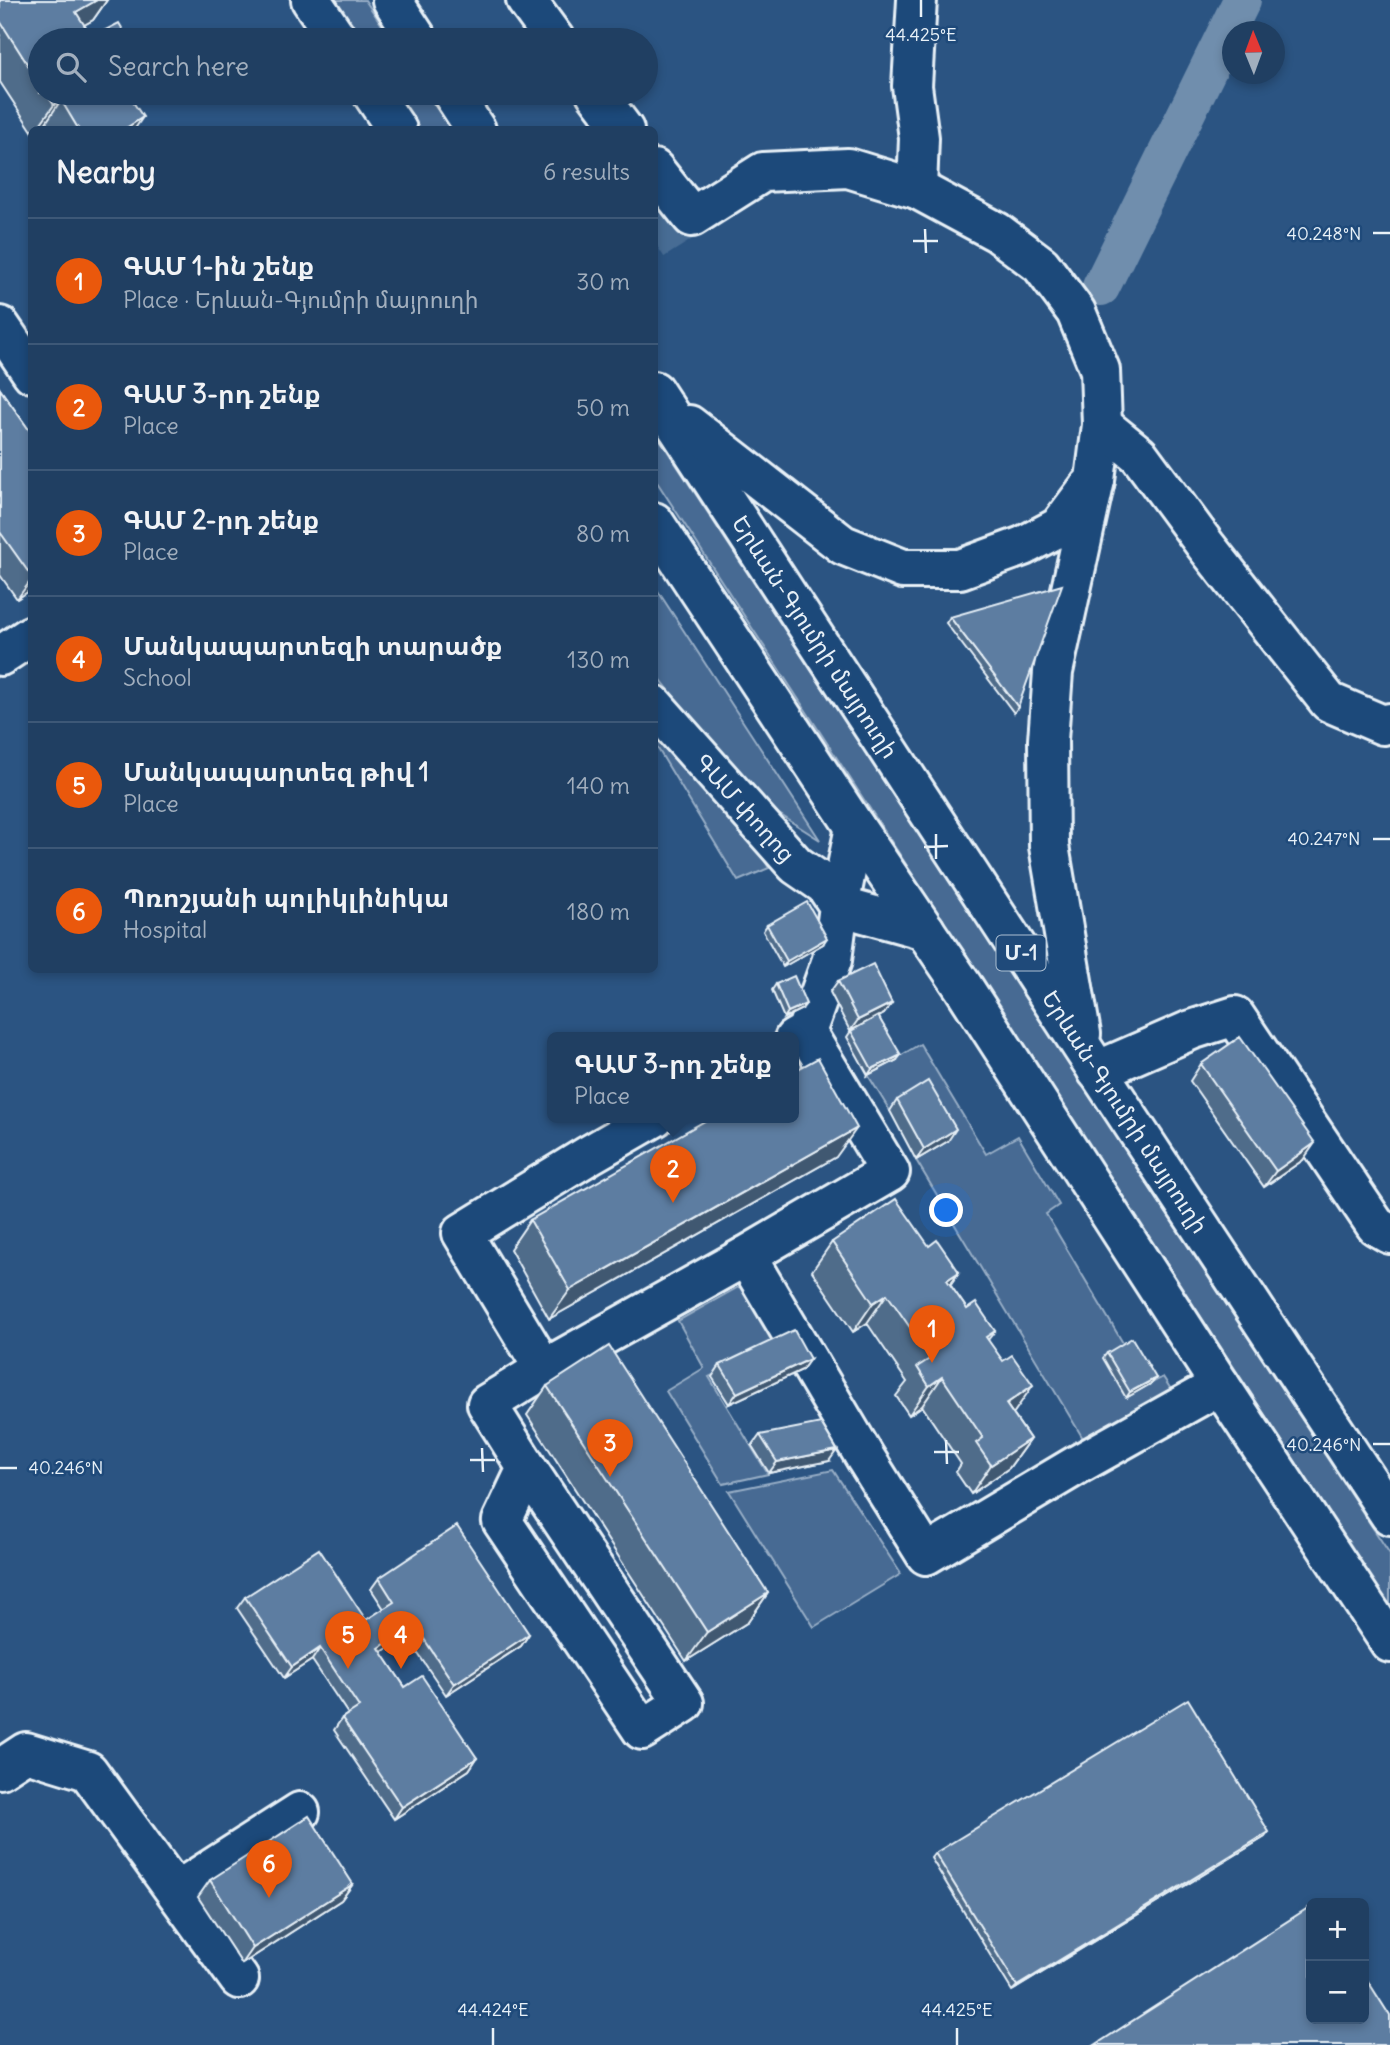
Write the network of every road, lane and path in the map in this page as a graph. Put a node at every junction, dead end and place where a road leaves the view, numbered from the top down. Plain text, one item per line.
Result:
1 (311, 0) edge
2 (392, 0) edge
3 (526, 0) edge
4 (917, 0) edge
5 (330, 28) edge
6 (410, 28) edge
7 (546, 28) edge
8 (380, 105) edge
9 (460, 105) edge
10 (605, 105) edge
11 (394, 126) edge
12 (473, 126) edge
13 (621, 126) edge
14 (658, 174) edge
15 (918, 189) junction
16 (0, 326) edge
17 (28, 367) edge
18 (660, 398) edge
19 (1102, 425) junction
20 (1095, 480) junction
21 (658, 528) edge
22 (28, 638) edge
23 (0, 656) edge
24 (658, 710) edge
25 (1390, 723) edge
26 (855, 827) junction
27 (839, 906) junction
28 (925, 930) junction
29 (800, 1036) edge
30 (1090, 1061) junction
31 (645, 1123) edge
32 (1390, 1234) edge
33 (746, 1256) junction
34 (544, 1369) junction
35 (1220, 1385) junction
36 (527, 1468) junction
37 (1390, 1515) edge
38 (1390, 1643) edge
39 (0, 1769) edge
40 (300, 1812) dead end
41 (177, 1891) junction
42 (239, 1979) dead end

1 - 5 main road
2 - 6 main road
3 - 7 main road
4 - 15 main road
8 - 11 main road
9 - 12 main road
10 - 13 main road
14 - 15 main road
15 - 19 main road
16 - 17 main road
18 - 20 main road
18 - 30 main road, Երևան-Գյումրի մայրուղի / Մ-1
19 - 20 main road
19 - 25 main road
20 - 30 main road
21 - 26 main road
22 - 23 main road
24 - 27 main road, ԳԱՄ փողոց
26 - 27 main road
26 - 28 main road
27 - 28 main road
27 - 29 main road
28 - 35 main road
29 - 33 main road
30 - 32 main road
30 - 37 main road, Երևան-Գյումրի մայրուղի / Մ-1
31 - 34 main road
33 - 34 main road
33 - 35 main road
34 - 36 main road
35 - 38 main road
36 - 36 main road
39 - 41 main road
40 - 41 main road
41 - 42 main road

